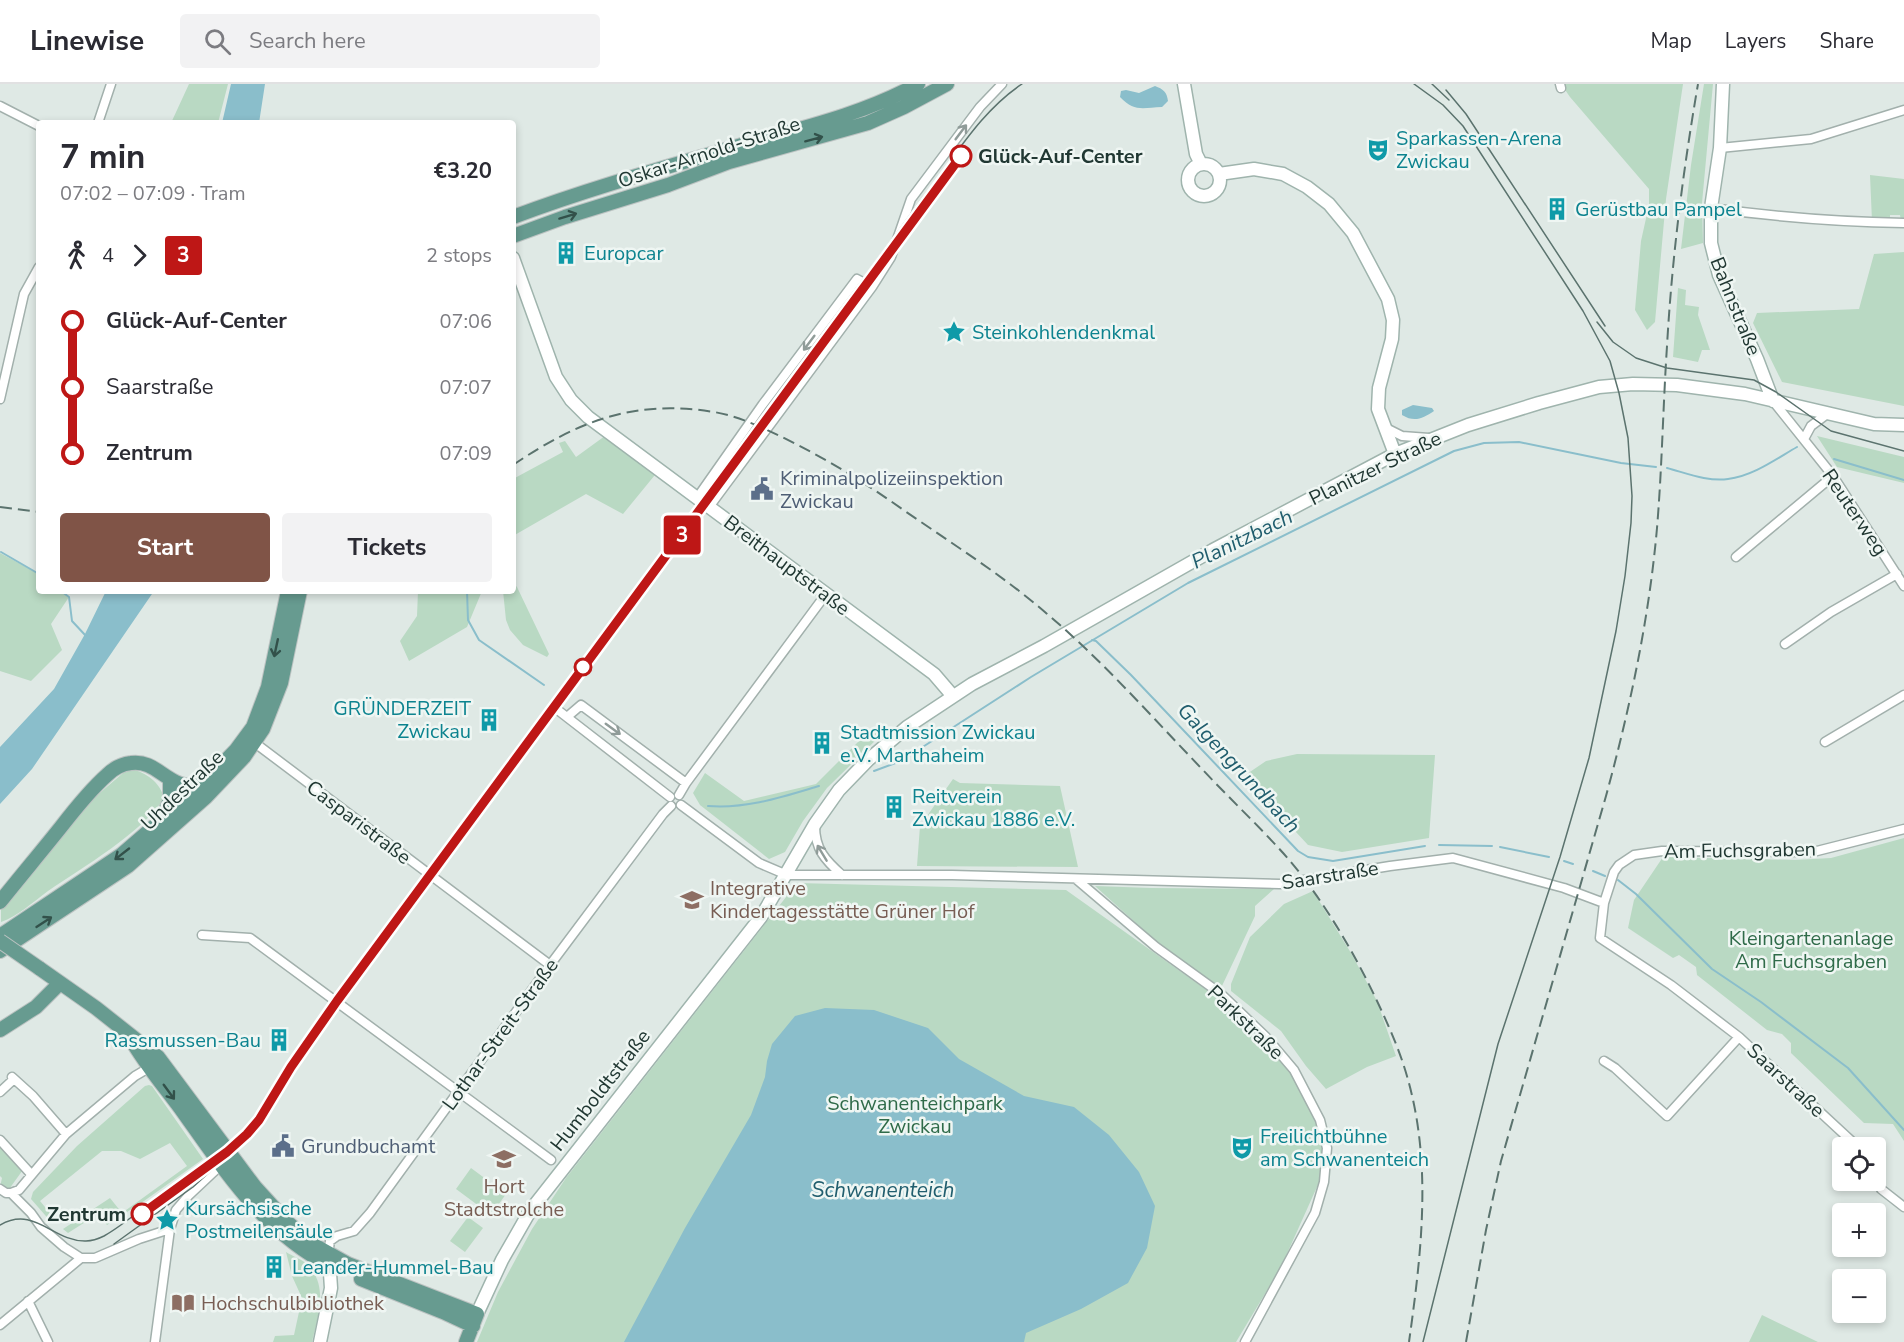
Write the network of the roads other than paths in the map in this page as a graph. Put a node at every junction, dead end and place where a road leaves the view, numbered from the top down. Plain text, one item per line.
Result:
1 (111, 84) edge
2 (918, 84) edge
3 (947, 84) edge
4 (1002, 84) edge
5 (1184, 84) edge
6 (1723, 84) edge
7 (0, 106) edge
8 (1904, 110) edge
9 (99, 120) edge
10 (36, 124) edge
11 (1720, 148) junction
12 (1201, 164) junction
13 (1219, 174) junction
14 (1711, 208) junction
15 (516, 216) edge
16 (1904, 223) edge
17 (516, 235) edge
18 (516, 266) edge
19 (36, 272) edge
20 (872, 287) junction
21 (0, 399) edge
22 (1773, 401) junction
23 (1827, 414) junction
24 (1904, 425) edge
25 (1383, 426) junction
26 (1432, 438) junction
27 (1804, 439) junction
28 (1395, 454) junction
29 (1833, 476) junction
30 (698, 498) junction
31 (709, 507) junction
32 (1736, 557) dead end
33 (1897, 574) junction
34 (1904, 586) edge
35 (287, 594) edge
36 (299, 594) edge
37 (826, 594) junction
38 (1785, 644) dead end
39 (952, 695) junction
40 (1904, 695) edge
41 (1825, 742) dead end
42 (255, 743) junction
43 (170, 781) junction
44 (686, 783) junction
45 (202, 785) junction
46 (675, 801) junction
47 (161, 821) junction
48 (815, 824) junction
49 (1904, 829) edge
50 (787, 875) junction
51 (843, 875) junction
52 (1076, 879) junction
53 (0, 902) edge
54 (1604, 903) junction
55 (202, 935) dead end
56 (0, 936) edge
57 (0, 941) edge
58 (0, 951) edge
59 (550, 965) junction
60 (60, 982) junction
61 (0, 1030) edge
62 (129, 1036) junction
63 (1739, 1037) junction
64 (1604, 1061) dead end
65 (149, 1066) junction
66 (167, 1069) junction
67 (0, 1092) edge
68 (458, 1092) junction
69 (66, 1134) junction
70 (1847, 1137) edge
71 (0, 1140) edge
72 (551, 1160) dead end
73 (221, 1165) junction
74 (31, 1174) junction
75 (0, 1190) edge
76 (1884, 1191) edge
77 (11, 1193) junction
78 (1904, 1207) edge
79 (171, 1229) junction
80 (81, 1257) junction
81 (330, 1260) junction
82 (28, 1301) junction
83 (475, 1320) junction
84 (0, 1324) edge
85 (48, 1342) edge
86 (154, 1342) edge
87 (320, 1342) edge
88 (466, 1342) edge
89 (1245, 1342) edge

1 - 9 street
2 - 15 main road, Oskar-Arnold-Straße
17 -> 3 main road, Oskar-Arnold-Straße
20 -> 4 street
5 - 12 main road
6 - 11 main road, Bahnstraße
7 - 10 street
8 - 11 street
11 - 14 main road, Bahnstraße
12 - 13 main road
12 - 13 main road
13 - 25 main road
14 - 16 street
14 - 22 main road, Bahnstraße
18 - 30 main road, Breithauptstraße
19 - 21 street
20 -> 30 street
20 - 31 street
22 - 23 main road, Planitzer Straße
22 - 26 main road, Planitzer Straße
22 - 27 street, Reuterweg
23 - 24 main road, Planitzer Straße
23 - 27 street
25 - 26 street
25 - 28 main road
26 - 28 main road, Planitzer Straße
27 - 29 street, Reuterweg
28 - 39 main road, Planitzer Straße
29 - 32 street
29 - 33 street, Reuterweg
30 - 31 main road, Breithauptstraße
31 - 37 main road, Breithauptstraße
33 - 34 street, Reuterweg
33 - 38 street
35 -> 45 main road, Uhdestraße
36 - 42 main road, Uhdestraße
37 - 39 main road, Breithauptstraße
37 - 44 street, Lothar-Streit-Straße
39 - 48 main road, Planitzer Straße
40 - 41 street
58 -> 42 main road, Uhdestraße
42 - 59 street, Casparistraße
43 - 45 main road
43 - 47 main road
43 - 53 main road
44 - 46 street, Lothar-Streit-Straße
46 -> 44 street, Saarstraße
45 - 47 main road, Uhdestraße
46 - 50 street, Saarstraße
46 - 59 street, Lothar-Streit-Straße
47 -> 56 main road, Uhdestraße
48 - 50 main road, Planitzer Straße
51 -> 48 street
49 - 54 street, Am Fuchsgraben
50 - 51 street, Saarstraße
50 - 83 main road, Humboldtstraße
51 - 52 street, Saarstraße
52 - 54 street, Saarstraße
52 - 89 street, Parkstraße
54 - 63 street, Saarstraße
55 - 68 street
57 - 60 main road, bridge
59 - 68 street, Lothar-Streit-Straße
60 - 61 main road
60 - 62 main road
62 - 65 main road
62 - 66 main road
63 - 64 street, Saarstraße
63 - 70 street, Saarstraße
65 - 66 street
65 - 69 street
65 -> 73 main road
66 - 81 main road
67 - 69 street
68 - 72 street
68 - 81 street, Lothar-Streit-Straße
69 - 74 street
71 - 74 street
73 - 79 street
73 - 81 main road
74 - 77 street
75 - 77 street
76 - 78 street
77 - 80 street
79 - 80 street
79 - 86 street
80 - 82 street
81 - 83 main road
81 - 87 main road
82 - 84 street
82 - 85 street
83 - 88 main road, Humboldtstraße

